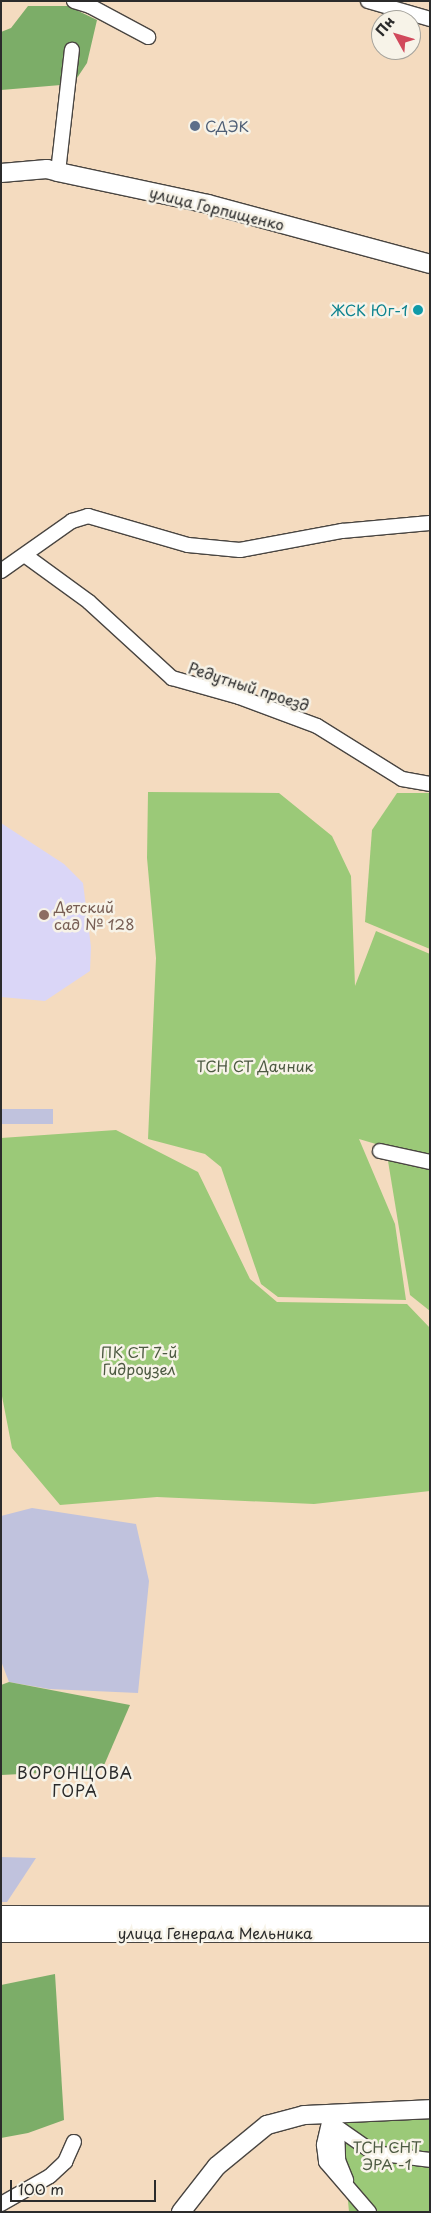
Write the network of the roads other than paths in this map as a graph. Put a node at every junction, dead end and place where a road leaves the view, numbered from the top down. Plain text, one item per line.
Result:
1 (74, 1) edge
2 (368, 1) edge
3 (430, 19) edge
4 (148, 37) dead end
5 (72, 50) dead end
6 (58, 172) junction
7 (1, 173) edge
8 (430, 264) edge
9 (430, 523) edge
10 (26, 556) junction
11 (1, 571) edge
12 (430, 784) edge
13 (380, 1151) dead end
14 (430, 1162) edge
15 (1, 1915) edge
16 (54, 1915) junction
17 (430, 1916) edge
18 (54, 1932) junction
19 (1, 1933) edge
20 (430, 1933) edge
21 (430, 2109) edge
22 (333, 2121) junction
23 (74, 2142) dead end
24 (430, 2160) edge
25 (1, 2204) edge
26 (360, 2204) edge
27 (181, 2212) edge

1 - 4 street
2 - 3 street
5 - 6 street
6 - 7 main road, улица Горпищенко
6 - 8 main road, улица Горпищенко
9 - 10 street
10 - 11 street
10 - 12 street, Редутный проезд
13 - 14 street
15 - 16 main road, улица Генерала Мельника
16 - 17 main road, улица Генерала Мельника
16 - 18 main road
18 - 19 main road, улица Генерала Мельника
18 - 20 main road, улица Генерала Мельника
21 - 22 main road
22 - 24 street
22 - 26 street
22 - 27 main road
23 - 25 street

